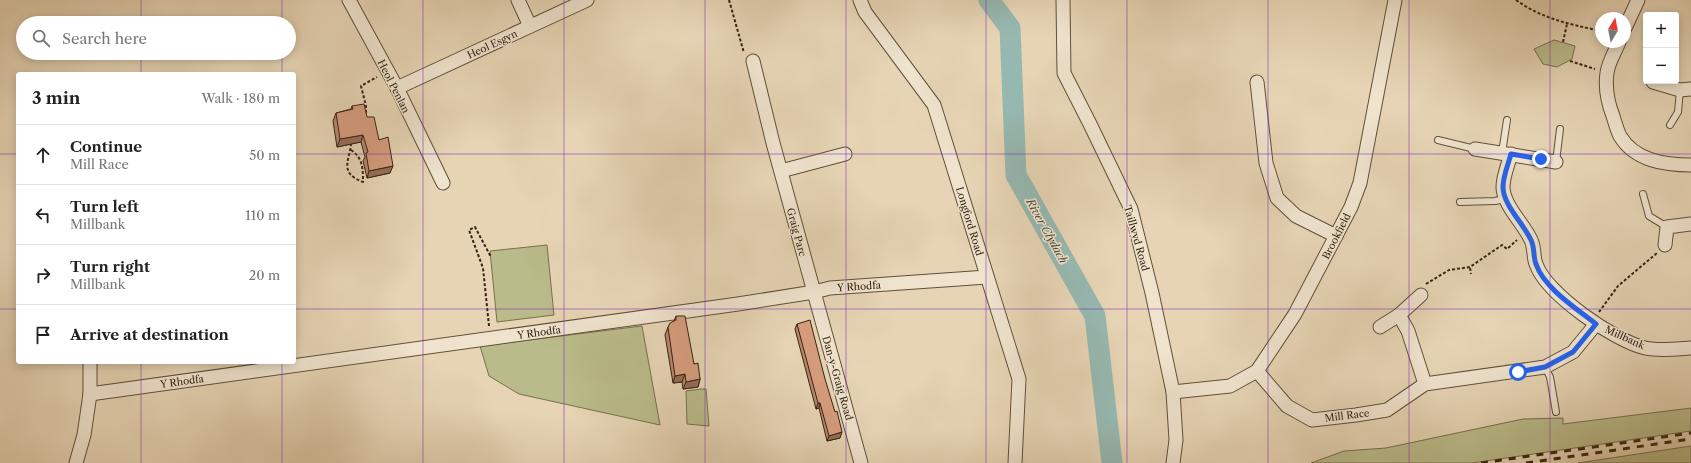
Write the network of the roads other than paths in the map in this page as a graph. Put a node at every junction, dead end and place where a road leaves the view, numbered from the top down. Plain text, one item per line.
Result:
1 (349, 0) edge
2 (518, 0) edge
3 (587, 0) edge
4 (860, 0) edge
5 (1063, 0) edge
6 (1395, 0) edge
7 (1638, 0) edge
8 (1631, 15) edge
9 (530, 26) junction
10 (1616, 48) edge
11 (753, 62) road end
12 (1257, 82) dead end
13 (1661, 84) edge
14 (397, 88) junction
15 (1685, 90) edge
16 (1506, 120) dead end
17 (1670, 125) dead end
18 (1560, 129) dead end
19 (1438, 140) dead end
20 (1475, 148) joint
21 (845, 154) dead end
22 (1506, 154) junction
23 (1556, 162) joint
24 (1691, 165) edge
25 (781, 171) junction
26 (440, 178) dead end
27 (1643, 194) dead end
28 (1505, 199) junction
29 (1460, 202) dead end
30 (1691, 224) edge
31 (1667, 227) junction
32 (1336, 236) junction
33 (1665, 246) road end
34 (987, 277) junction
35 (814, 292) junction
36 (1421, 295) road end
37 (1399, 315) junction
38 (1594, 323) junction
39 (1380, 327) dead end
40 (1691, 348) edge
41 (90, 364) edge
42 (1545, 367) junction
43 (1257, 371) junction
44 (1425, 384) junction
45 (1173, 392) junction
46 (90, 394) junction
47 (1556, 412) dead end
48 (76, 463) edge
49 (861, 463) edge
50 (1015, 463) edge
51 (1173, 463) edge

1 - 14 street, Heol Penlan
2 - 9 street
3 - 9 street, Heol Esgyn
4 - 34 street, Longford Road
5 - 45 street, Taillwyd Road
6 - 32 street, Brookfield
7 - 8 street
9 - 14 street, Heol Esgyn
10 - 24 street
11 - 25 street, Graig Parc
12 - 32 street
13 - 15 street
14 - 26 street, Heol Penlan
15 - 17 lane
16 - 22 lane
18 - 23 lane
19 - 20 lane
20 - 22 street
21 - 25 street
22 - 23 street
22 - 28 street
25 - 35 street, Graig Parc
27 - 31 lane
28 - 29 lane
28 - 38 street, Millbank
30 - 31 street
31 - 33 street
32 - 43 street, Brookfield
34 - 35 street, Y Rhodfa
34 - 50 street, Longford Road
35 - 46 street, Y Rhodfa
35 - 49 street, Dan-y-Graig Road
36 - 37 street
37 - 39 street
37 - 44 street
38 - 40 street, Millbank
38 - 42 street, Mill Race
41 - 46 street
42 - 44 street, Mill Race
42 - 47 lane
43 - 44 street, Mill Race
43 - 45 street, Brookfield
45 - 51 street, Taillwyd Road
46 - 48 street

